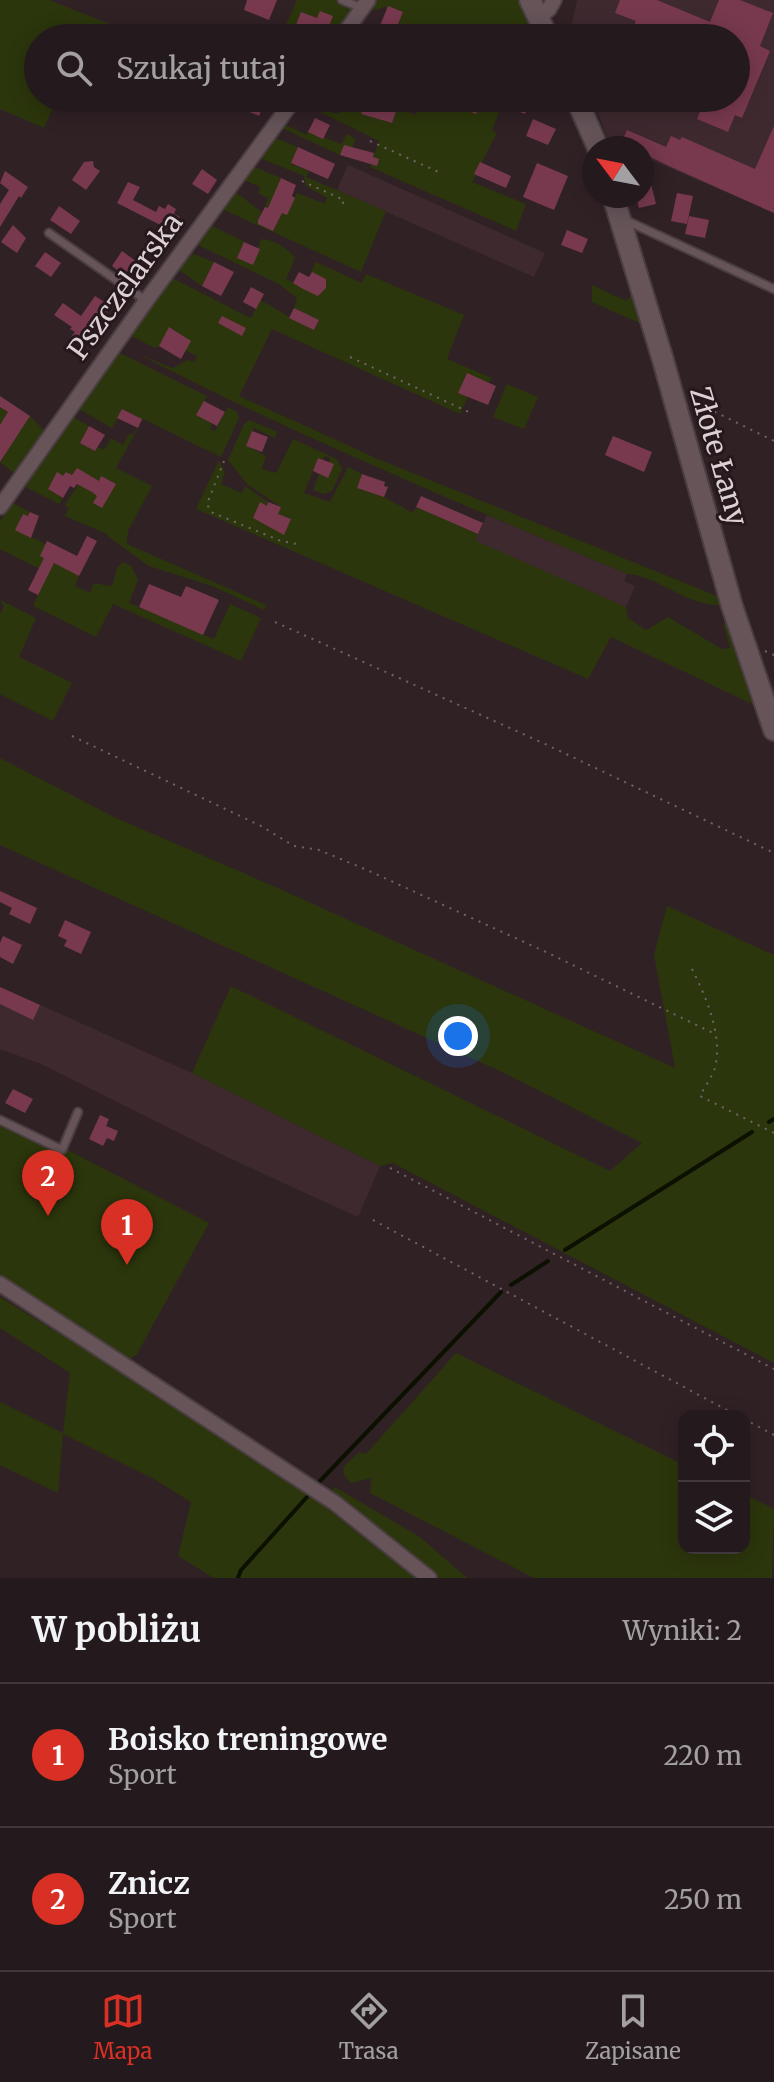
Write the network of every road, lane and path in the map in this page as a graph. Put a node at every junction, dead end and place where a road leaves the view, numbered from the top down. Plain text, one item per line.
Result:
1 (342, 0) edge
2 (554, 0) edge
3 (365, 4) edge
4 (534, 9) edge
5 (351, 24) edge
6 (285, 112) edge
7 (582, 112) edge
8 (593, 136) edge
9 (370, 141) dead end
10 (443, 174) dead end
11 (302, 181) dead end
12 (342, 206) dead end
13 (616, 208) edge
14 (619, 218) junction
15 (49, 233) dead end
16 (774, 289) edge
17 (146, 301) junction
18 (350, 357) dead end
19 (673, 396) junction
20 (473, 414) dead end
21 (774, 441) edge
22 (224, 461) dead end
23 (0, 507) edge
24 (297, 544) dead end
25 (275, 622) dead end
26 (774, 730) edge
27 (72, 736) dead end
28 (774, 853) edge
29 (692, 969) dead end
30 (715, 1034) junction
31 (78, 1112) dead end
32 (0, 1120) edge
33 (774, 1133) edge
34 (390, 1168) dead end
35 (373, 1220) dead end
36 (0, 1284) edge
37 (774, 1369) edge
38 (727, 1410) edge
39 (750, 1422) edge
40 (774, 1435) edge
41 (429, 1578) edge

1 - 3 lane
2 - 4 street
3 - 5 street
6 - 17 street, Pszczelarska
7 - 8 street
9 - 10 path
11 - 12 path
13 - 14 street, Złote Łany
14 - 16 lane
14 - 19 street, Złote Łany
15 - 17 lane
17 - 23 street, Pszczelarska
18 - 20 path
19 - 21 path
19 - 26 street, Złote Łany
22 - 24 path
25 - 28 path
27 - 30 path
29 - 30 path
30 - 33 path
31 - 32 lane
34 - 37 path
35 - 38 path
36 - 41 street
39 - 40 path

